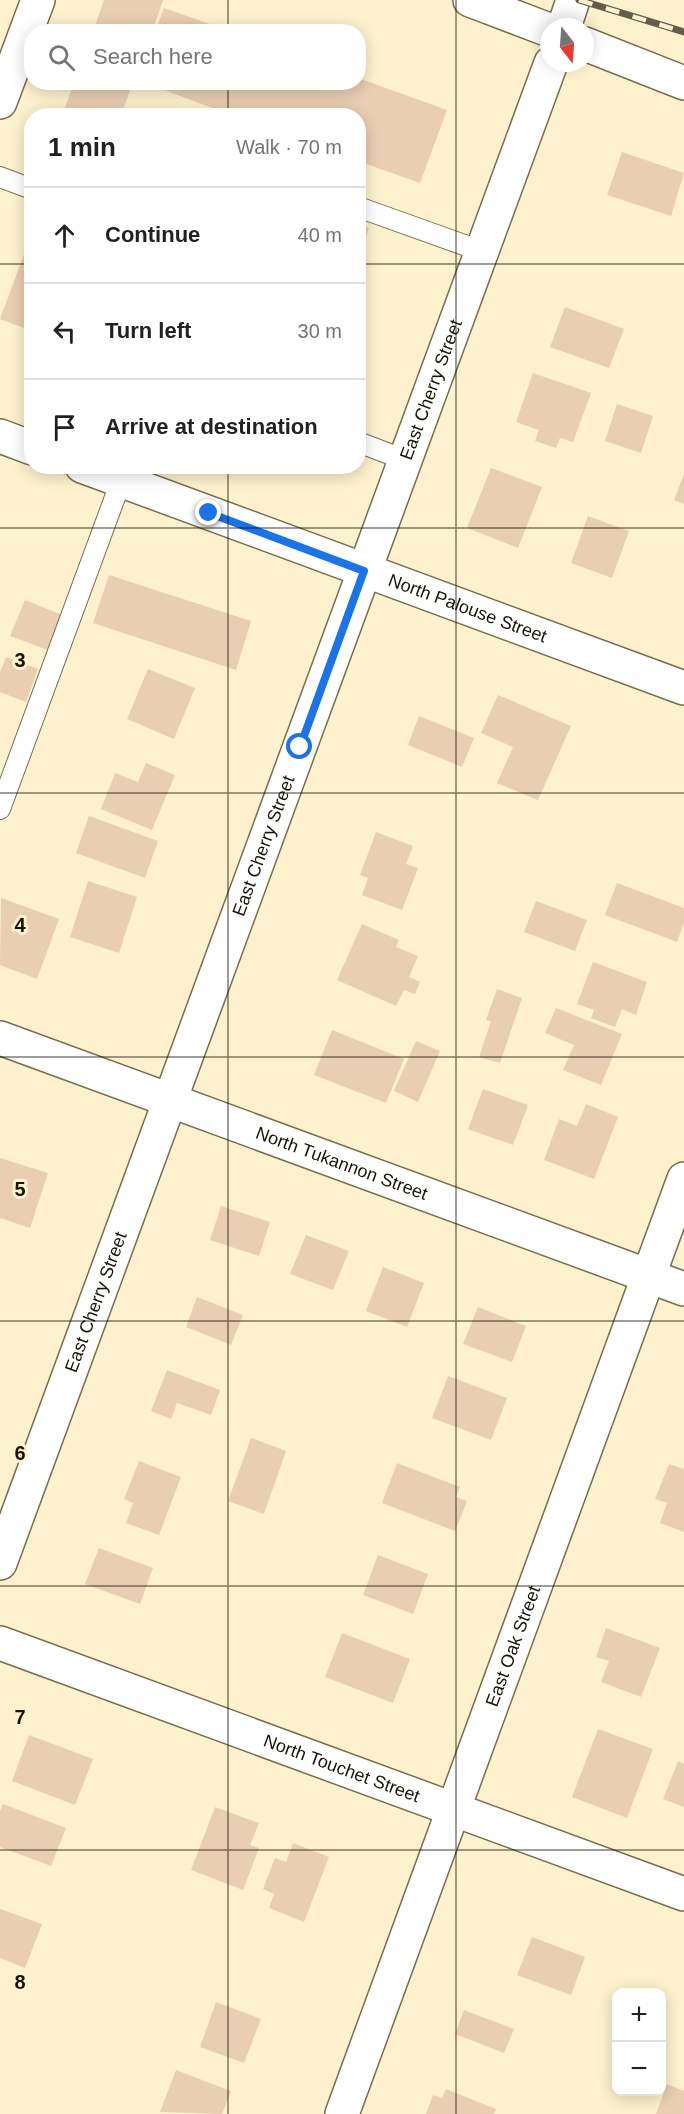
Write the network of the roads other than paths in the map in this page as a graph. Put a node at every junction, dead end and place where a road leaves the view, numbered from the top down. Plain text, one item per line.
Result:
1 (38, 0) edge
2 (470, 0) edge
3 (573, 0) edge
4 (567, 18) edge
5 (29, 24) edge
6 (540, 27) edge
7 (24, 38) edge
8 (594, 48) edge
9 (548, 72) edge
10 (684, 83) edge
11 (0, 102) edge
12 (0, 177) edge
13 (24, 186) edge
14 (366, 210) edge
15 (481, 251) junction
16 (0, 436) edge
17 (24, 445) edge
18 (366, 445) edge
19 (405, 460) junction
20 (103, 474) edge
21 (121, 481) junction
22 (364, 571) junction
23 (684, 688) edge
24 (0, 809) edge
25 (0, 1038) edge
26 (170, 1101) junction
27 (684, 1179) edge
28 (648, 1276) junction
29 (684, 1289) edge
30 (0, 1563) edge
31 (0, 1643) edge
32 (453, 1809) junction
33 (684, 1894) edge
34 (342, 2114) edge

1 - 5 street
2 - 6 street
3 - 4 street
7 - 11 street
8 - 10 street
9 - 15 street, East Cherry Street
12 - 13 lane
14 - 15 lane
15 - 19 street, East Cherry Street
16 - 17 street
18 - 19 lane
19 - 22 street, East Cherry Street
20 - 21 street, North Palouse Street
21 - 22 street, North Palouse Street
21 - 24 lane
22 - 23 street, North Palouse Street
22 - 26 street, East Cherry Street
25 - 26 street, North Tukannon Street
26 - 28 street, North Tukannon Street
26 - 30 street, East Cherry Street
27 - 28 street, East Oak Street
28 - 29 street, North Tukannon Street
28 - 32 street, East Oak Street
31 - 32 street, North Touchet Street
32 - 33 street, North Touchet Street
32 - 34 street, East Oak Street

